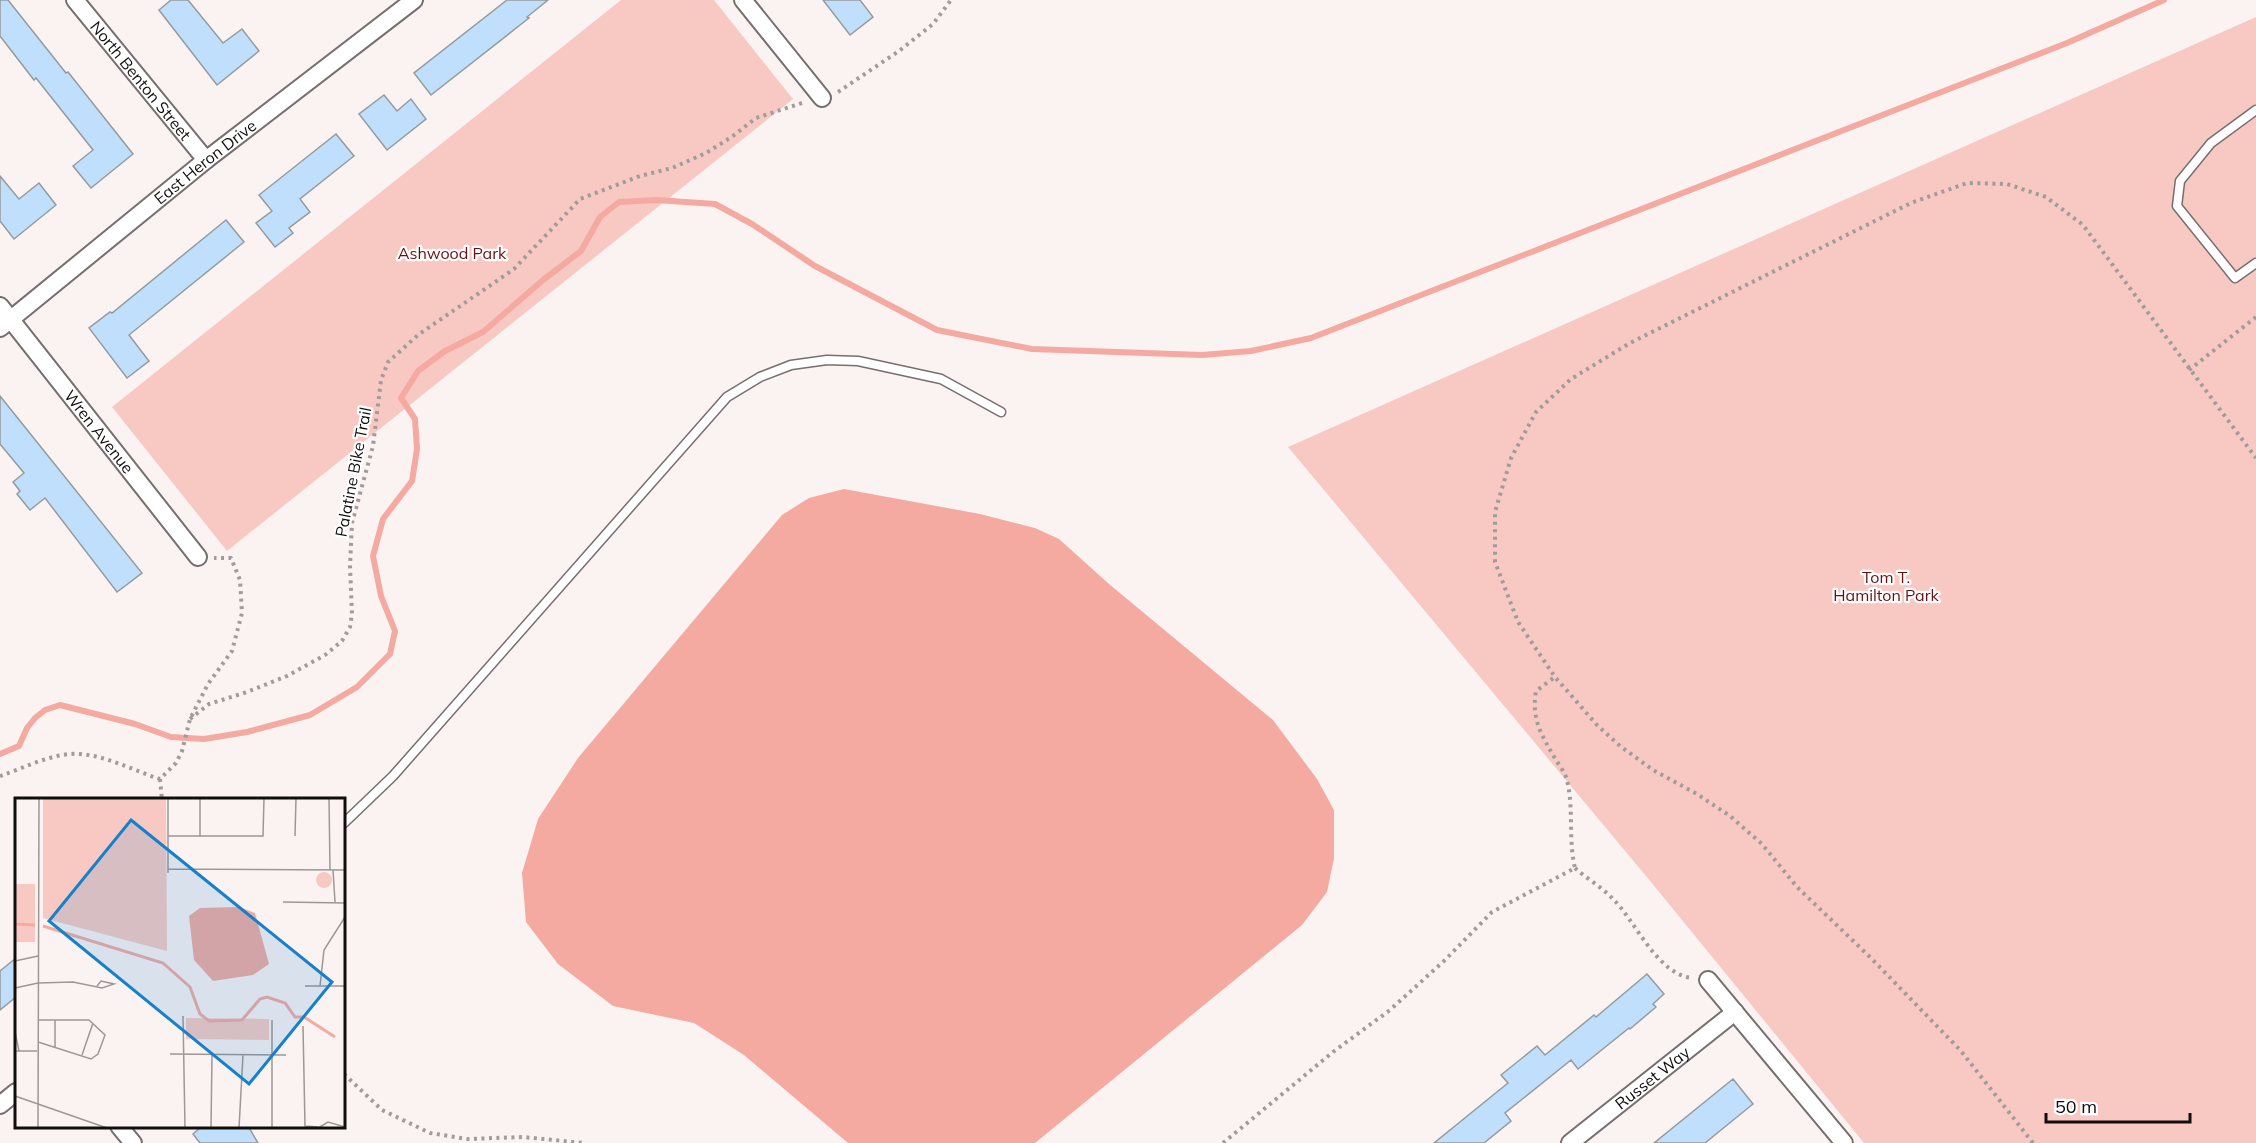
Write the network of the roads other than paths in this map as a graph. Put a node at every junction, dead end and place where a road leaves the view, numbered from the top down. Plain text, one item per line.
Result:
1 (75, 0) edge
2 (414, 0) edge
3 (743, 0) edge
4 (822, 98) road end
5 (2255, 113) edge
6 (206, 160) junction
7 (2256, 262) edge
8 (0, 306) edge
9 (5, 324) edge
10 (1000, 412) dead end
11 (198, 557) road end
12 (345, 823) edge
13 (1708, 981) road end
14 (1735, 1012) junction
15 (15, 1093) edge
16 (0, 1105) edge
17 (121, 1128) edge
18 (133, 1143) edge
19 (1570, 1143) edge
20 (1844, 1143) edge

1 - 6 street, North Benton Street
2 - 6 street, East Heron Drive
3 - 4 street
5 - 7 lane
6 - 9 street, East Heron Drive
8 - 9 street, Wren Avenue
9 - 11 street, Wren Avenue
10 - 12 lane
13 - 14 street
14 - 19 street, Russet Way
14 - 20 street
15 - 16 street
17 - 18 street

